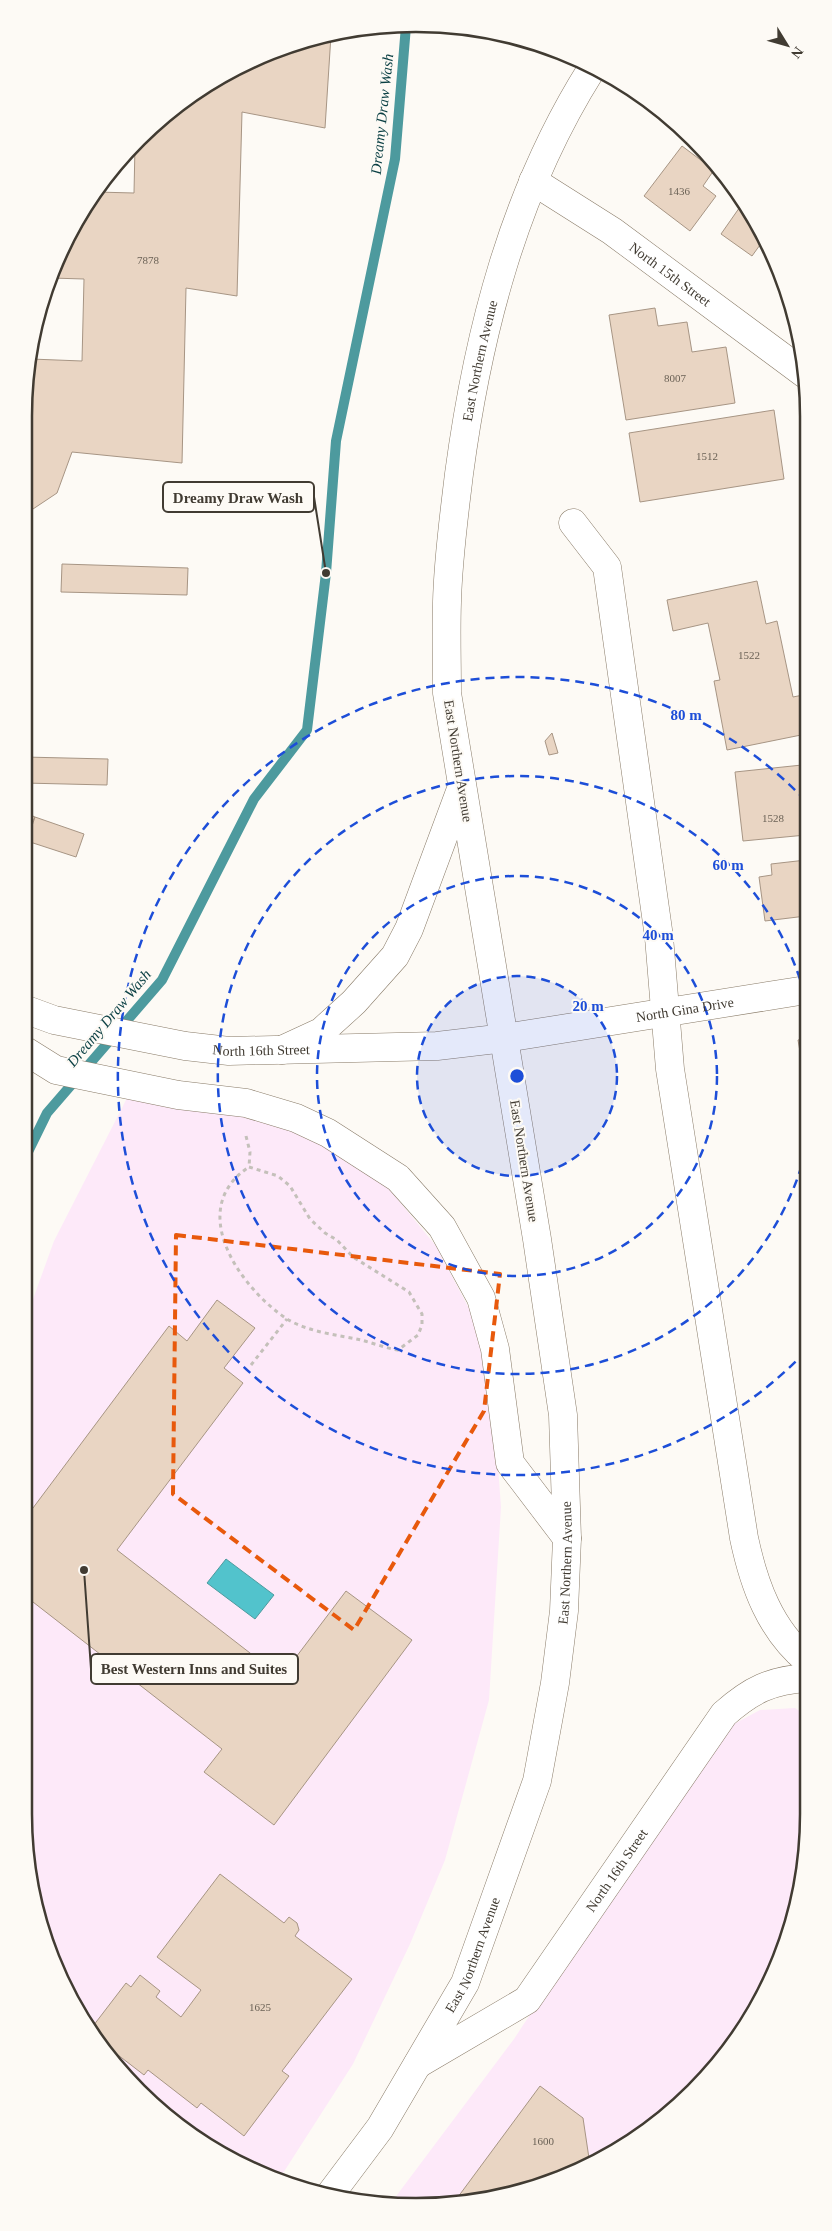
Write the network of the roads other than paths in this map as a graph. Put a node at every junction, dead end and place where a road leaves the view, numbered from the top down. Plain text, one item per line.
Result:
1 (589, 74) edge
2 (533, 181) junction
3 (796, 367) edge
4 (573, 523) dead end
5 (462, 788) junction
6 (800, 991) edge
7 (666, 1011) junction
8 (32, 1012) edge
9 (505, 1038) junction
10 (282, 1050) junction
11 (32, 1055) edge
12 (567, 1538) junction
13 (800, 1653) edge
14 (800, 1678) edge
15 (418, 2064) junction
16 (334, 2189) edge

1 - 2 main road, East Northern Avenue
2 - 3 main road, North 15th Street
2 - 5 main road, East Northern Avenue
4 - 7 main road
5 - 9 main road, East Northern Avenue
5 - 10 main road
6 - 7 main road, North Gina Drive
7 - 9 main road, North Gina Drive
7 - 13 main road
8 - 10 main road, North 16th Street
9 - 10 main road, North 16th Street
9 - 12 main road, East Northern Avenue
11 - 12 main road
12 - 15 main road, East Northern Avenue
14 - 15 main road, North 16th Street
15 - 16 main road, East Northern Avenue

